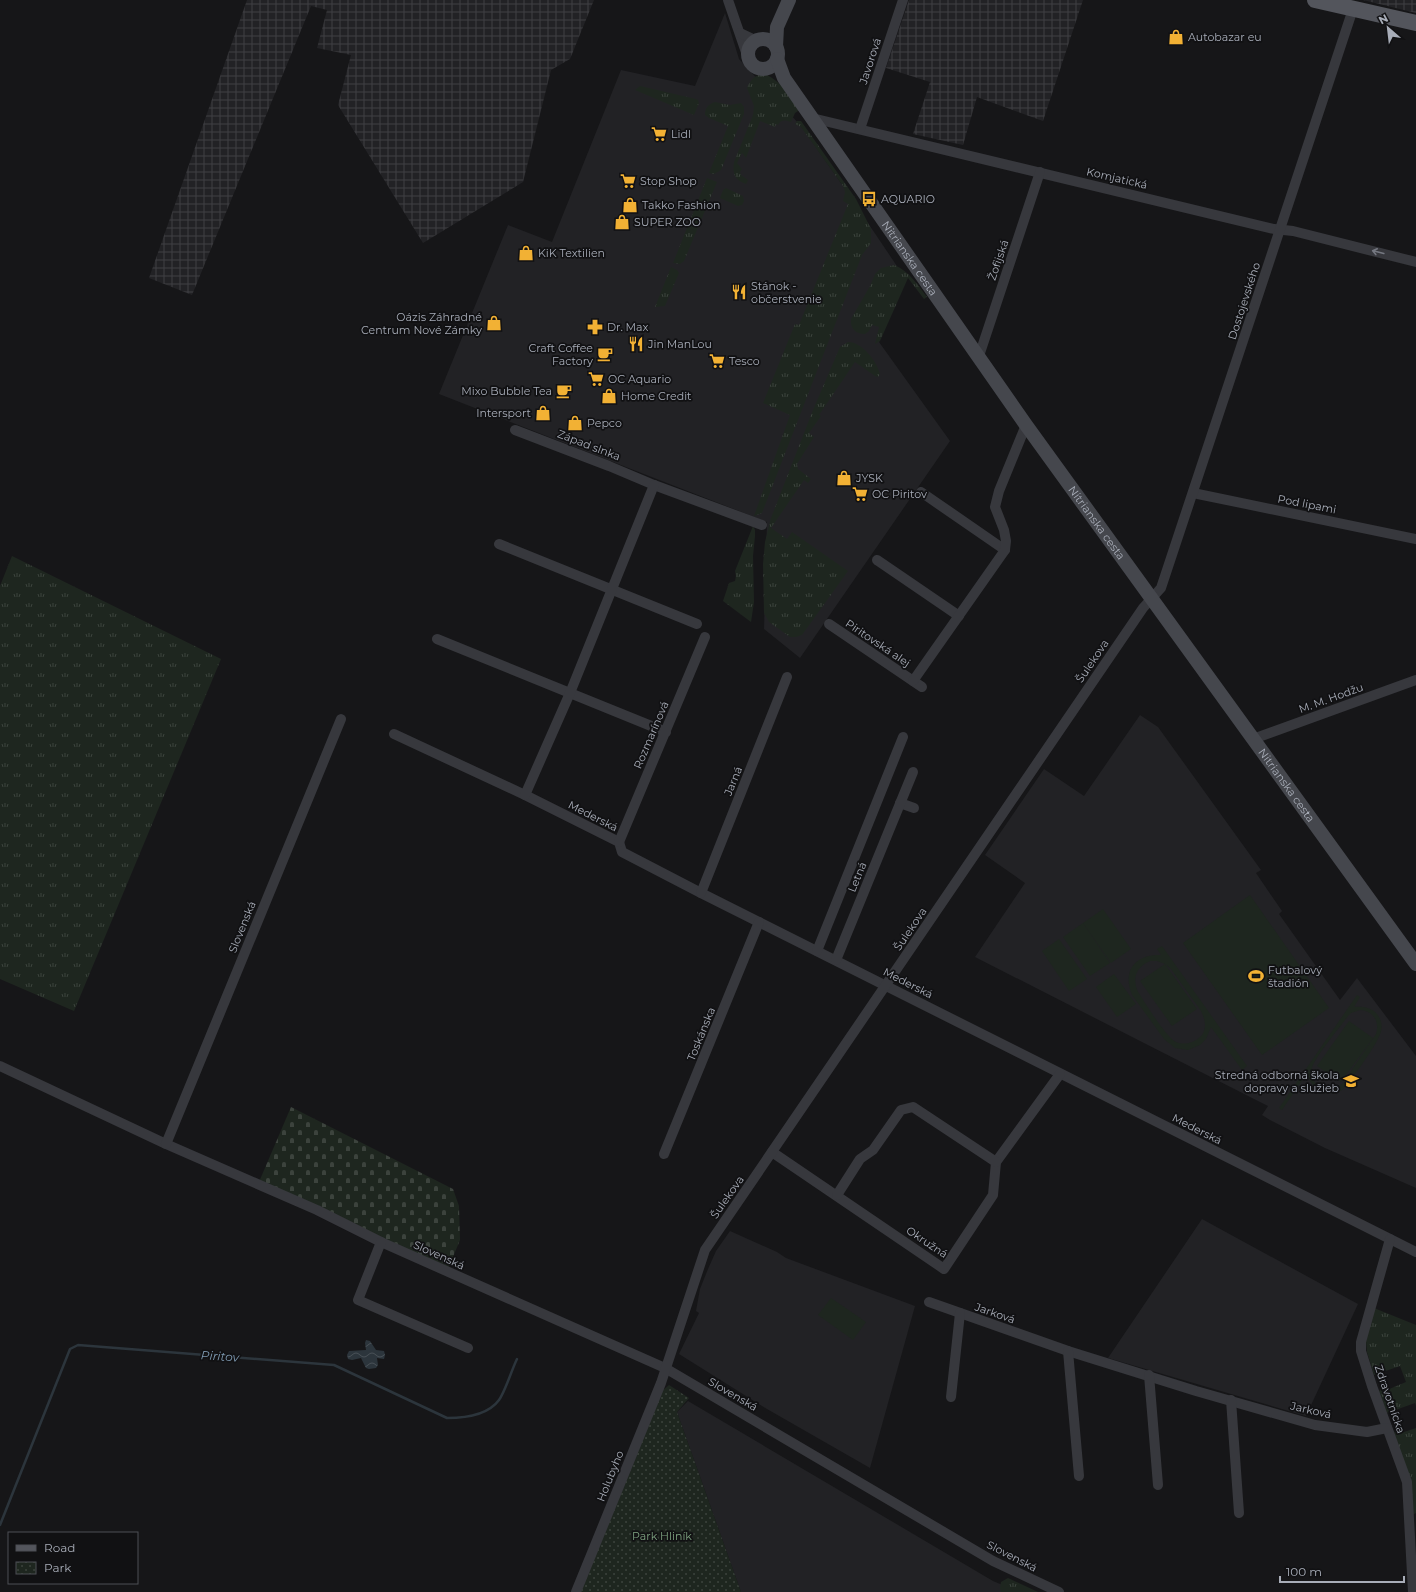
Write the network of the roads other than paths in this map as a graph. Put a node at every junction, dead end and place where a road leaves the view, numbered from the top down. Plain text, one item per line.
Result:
1 (728, 0) edge
2 (788, 0) edge
3 (903, 0) edge
4 (1315, 0) edge
5 (1353, 9) junction
6 (1416, 23) edge
7 (777, 27) junction
8 (740, 33) junction
9 (759, 39) junction
10 (748, 55) junction
11 (773, 58) junction
12 (812, 118) junction
13 (860, 129) junction
14 (1040, 172) junction
15 (1280, 230) junction
16 (1416, 262) edge
17 (978, 356) junction
18 (1026, 425) junction
19 (515, 430) dead end
20 (654, 485) junction
21 (921, 492) dead end
22 (1193, 493) junction
23 (762, 525) dead end
24 (1002, 525) junction
25 (987, 538) junction
26 (1416, 539) edge
27 (499, 544) dead end
28 (1005, 550) junction
29 (877, 560) dead end
30 (611, 589) junction
31 (1152, 598) junction
32 (959, 616) junction
33 (697, 624) dead end
34 (829, 624) dead end
35 (705, 637) dead end
36 (437, 639) dead end
37 (787, 677) dead end
38 (1416, 680) edge
39 (913, 681) junction
40 (922, 687) dead end
41 (570, 693) junction
42 (341, 719) dead end
43 (666, 732) junction
44 (394, 734) dead end
45 (903, 737) dead end
46 (1253, 739) junction
47 (913, 772) dead end
48 (525, 795) junction
49 (900, 803) junction
50 (914, 808) dead end
51 (619, 842) junction
52 (701, 893) junction
53 (759, 922) junction
54 (817, 951) junction
55 (836, 960) junction
56 (1416, 964) edge
57 (886, 986) junction
58 (0, 1066) edge
59 (1060, 1074) junction
60 (166, 1144) junction
61 (772, 1152) junction
62 (664, 1154) dead end
63 (996, 1162) junction
64 (837, 1195) junction
65 (1390, 1239) junction
66 (381, 1242) junction
67 (1416, 1252) edge
68 (929, 1302) dead end
69 (960, 1313) junction
70 (468, 1348) dead end
71 (1068, 1351) junction
72 (665, 1368) junction
73 (1149, 1376) junction
74 (951, 1397) dead end
75 (1231, 1400) junction
76 (1387, 1428) junction
77 (1079, 1476) dead end
78 (1158, 1485) dead end
79 (1239, 1514) dead end
80 (576, 1592) edge
81 (1059, 1592) edge
82 (1413, 1592) edge

1 - 8 street
2 - 7 main road
3 - 13 street, Javorová
4 - 5 main road
5 - 6 main road
5 - 15 street, Dostojevského
7 - 9 main road
7 - 11 main road
8 - 9 street
8 - 10 street
9 - 10 main road
9 - 11 main road
10 - 11 main road
11 - 12 main road, Nitrianska cesta
12 - 13 street, Komjatická
12 - 17 main road, Nitrianska cesta
13 - 14 street, Komjatická
14 - 15 street, Komjatická
14 - 17 street, Žofijská
16 -> 15 street, Komjatická
15 - 22 street, Dostojevského
17 - 18 main road, Nitrianska cesta
18 - 24 street
18 - 31 main road, Nitrianska cesta
19 - 20 street, Západ slnka
20 - 23 street, Západ slnka
20 - 30 street
21 - 25 street
22 - 26 street, Pod lipami
22 - 31 street, Dostojevského
24 - 25 street
24 - 28 street
25 - 28 street
27 - 30 street
28 - 32 street, Piritovská alej
29 - 32 street
30 - 33 street
30 - 41 street
31 - 46 main road, Nitrianska cesta
31 - 57 street, Šulekova
32 - 39 street, Piritovská alej
34 - 39 street, Piritovská alej
35 - 43 street, Rozmarínová
36 - 41 street
37 - 52 street, Jarná
38 - 46 street, M. M. Hodžu
39 - 40 street, Piritovská alej
41 - 43 street
41 - 48 street
42 - 60 street, Slovenská
43 - 51 street, Rozmarínová
44 - 48 street, Mederská
45 - 54 street
46 - 56 main road, Nitrianska cesta
47 - 49 street, Letná
48 - 51 street, Mederská
49 - 50 street
49 - 55 street, Letná
51 - 52 street, Mederská
52 - 53 street, Mederská
53 - 54 street, Mederská
53 - 62 street, Toskánska
54 - 55 street, Mederská
55 - 57 street, Mederská
57 - 59 street, Mederská
57 - 61 street, Šulekova
58 - 60 street, Slovenská
59 - 63 street
59 - 65 street, Mederská
60 - 66 street, Slovenská
61 - 64 street, Okružná
61 - 72 street, Šulekova
63 - 64 street
63 - 64 street, Okružná
65 - 67 street, Mederská
65 - 76 street, Zdravotnícka
66 - 70 street
66 - 72 street, Slovenská
68 - 69 street, Jarková
69 - 71 street, Jarková
69 - 74 street, Jarková
71 - 73 street, Jarková
71 - 77 street
72 - 80 street, Holubyho
72 - 81 street, Slovenská
73 - 75 street, Jarková
73 - 78 street
75 - 76 street, Jarková
75 - 79 street
76 - 82 street, Zdravotnícka

